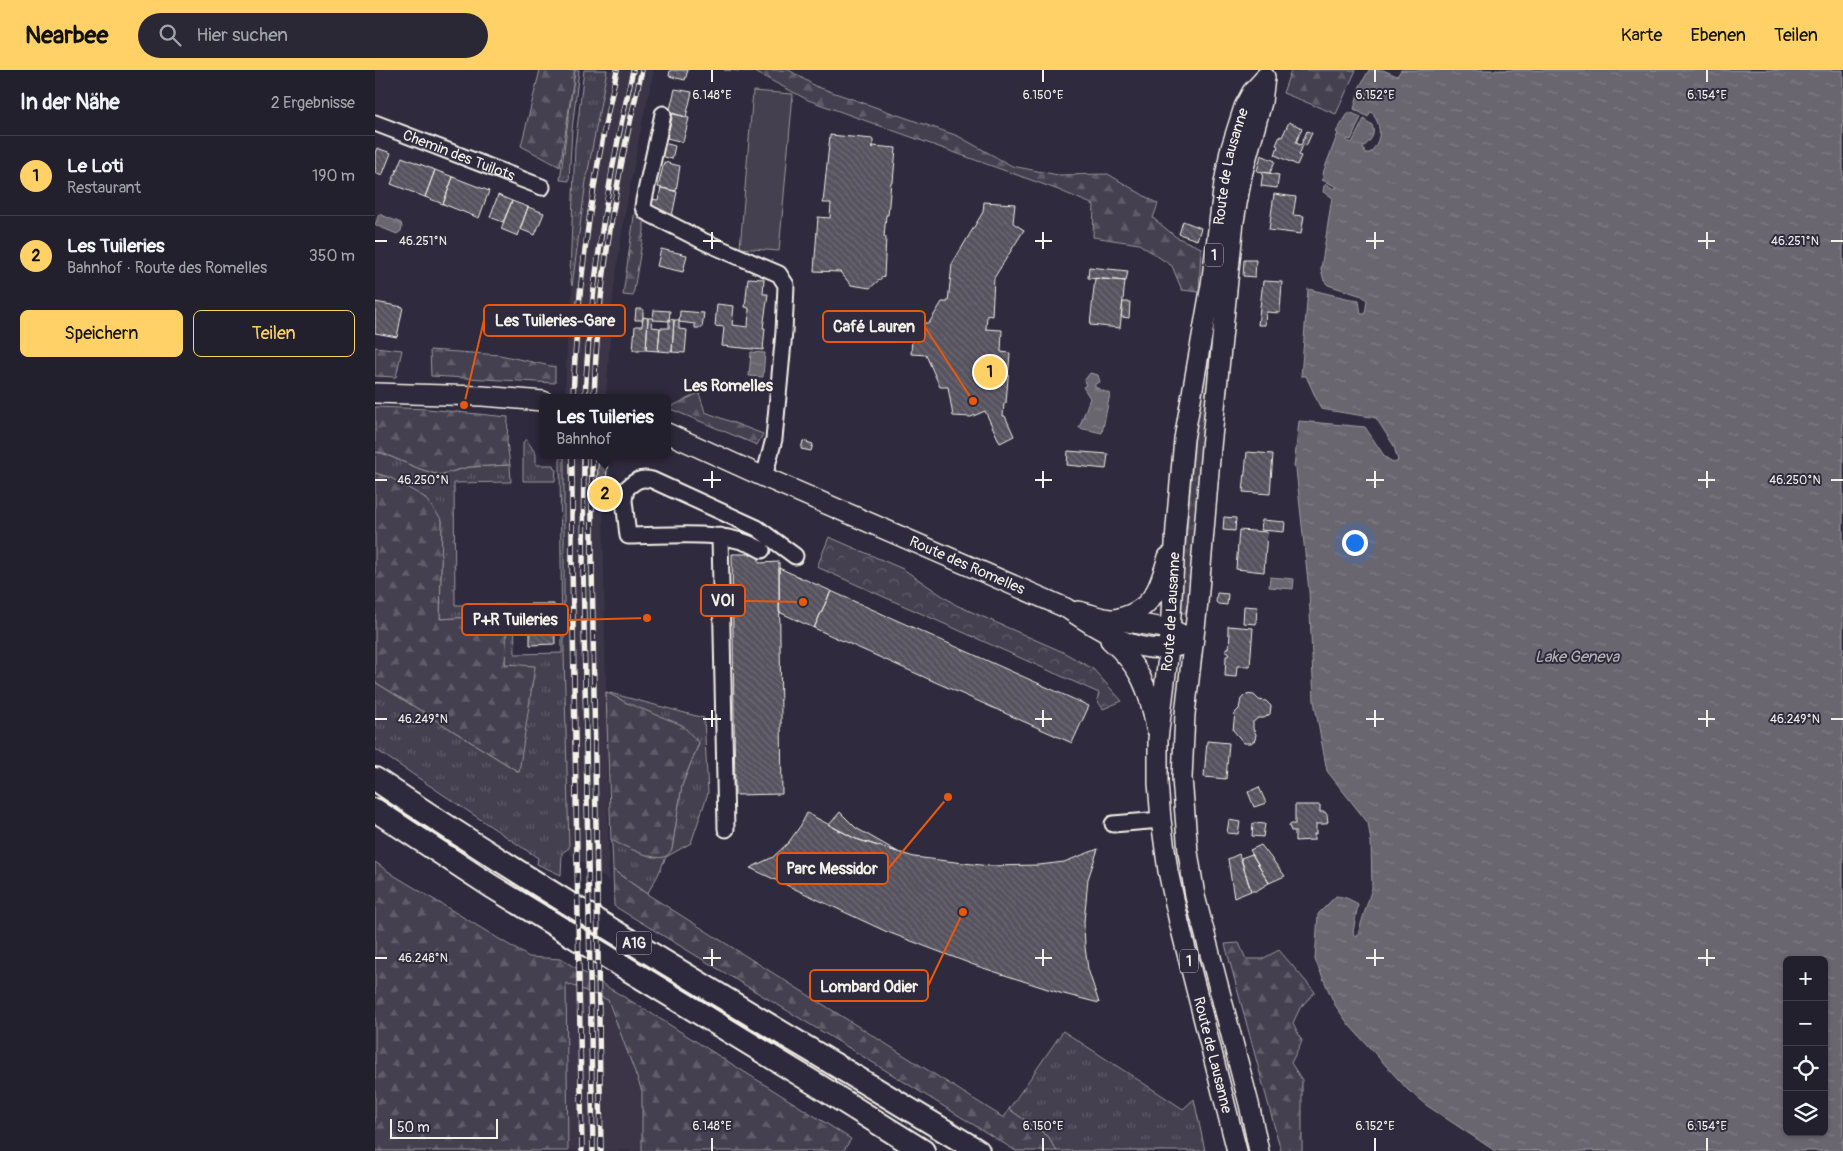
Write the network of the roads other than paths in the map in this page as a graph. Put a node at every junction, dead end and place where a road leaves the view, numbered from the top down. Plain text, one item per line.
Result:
1 (1267, 74) edge
2 (663, 114) dead end
3 (375, 122) edge
4 (542, 186) dead end
5 (375, 393) edge
6 (539, 401) edge
7 (671, 434) edge
8 (764, 477) junction
9 (1176, 527) junction
10 (720, 536) junction
11 (762, 550) dead end
12 (795, 556) dead end
13 (1105, 624) junction
14 (1171, 629) junction
15 (1192, 641) junction
16 (1169, 649) junction
17 (1158, 739) junction
18 (375, 779) edge
19 (375, 810) edge
20 (1185, 818) junction
21 (1161, 820) junction
22 (1113, 824) dead end
23 (726, 829) dead end
24 (923, 1151) edge
25 (977, 1151) edge
26 (1237, 1151) edge
27 (1259, 1151) edge

1 - 9 main road, Route de Lausanne / 1
1 - 15 main road, Route de Lausanne / 1
2 - 8 street
3 - 4 street, Chemin des Tuilots
5 - 6 main road
7 - 8 main road, Route des Romelles
8 - 13 main road, Route des Romelles
9 - 13 main road
9 - 14 main road, Route de Lausanne / 1
10 - 11 street
10 - 12 street
10 - 23 street
13 - 14 main road
13 - 16 main road
13 - 17 main road
14 - 15 main road
14 - 16 main road, Route de Lausanne / 1
15 - 16 main road
15 - 20 main road, Route de Lausanne / 1
16 - 17 main road, Route de Lausanne / 1
17 - 21 main road, Route de Lausanne / 1
18 - 25 highway, A1G
19 - 24 highway, A1G
20 - 21 main road
20 - 27 main road, Route de Lausanne / 1
21 - 22 street
21 - 26 main road, Route de Lausanne / 1

